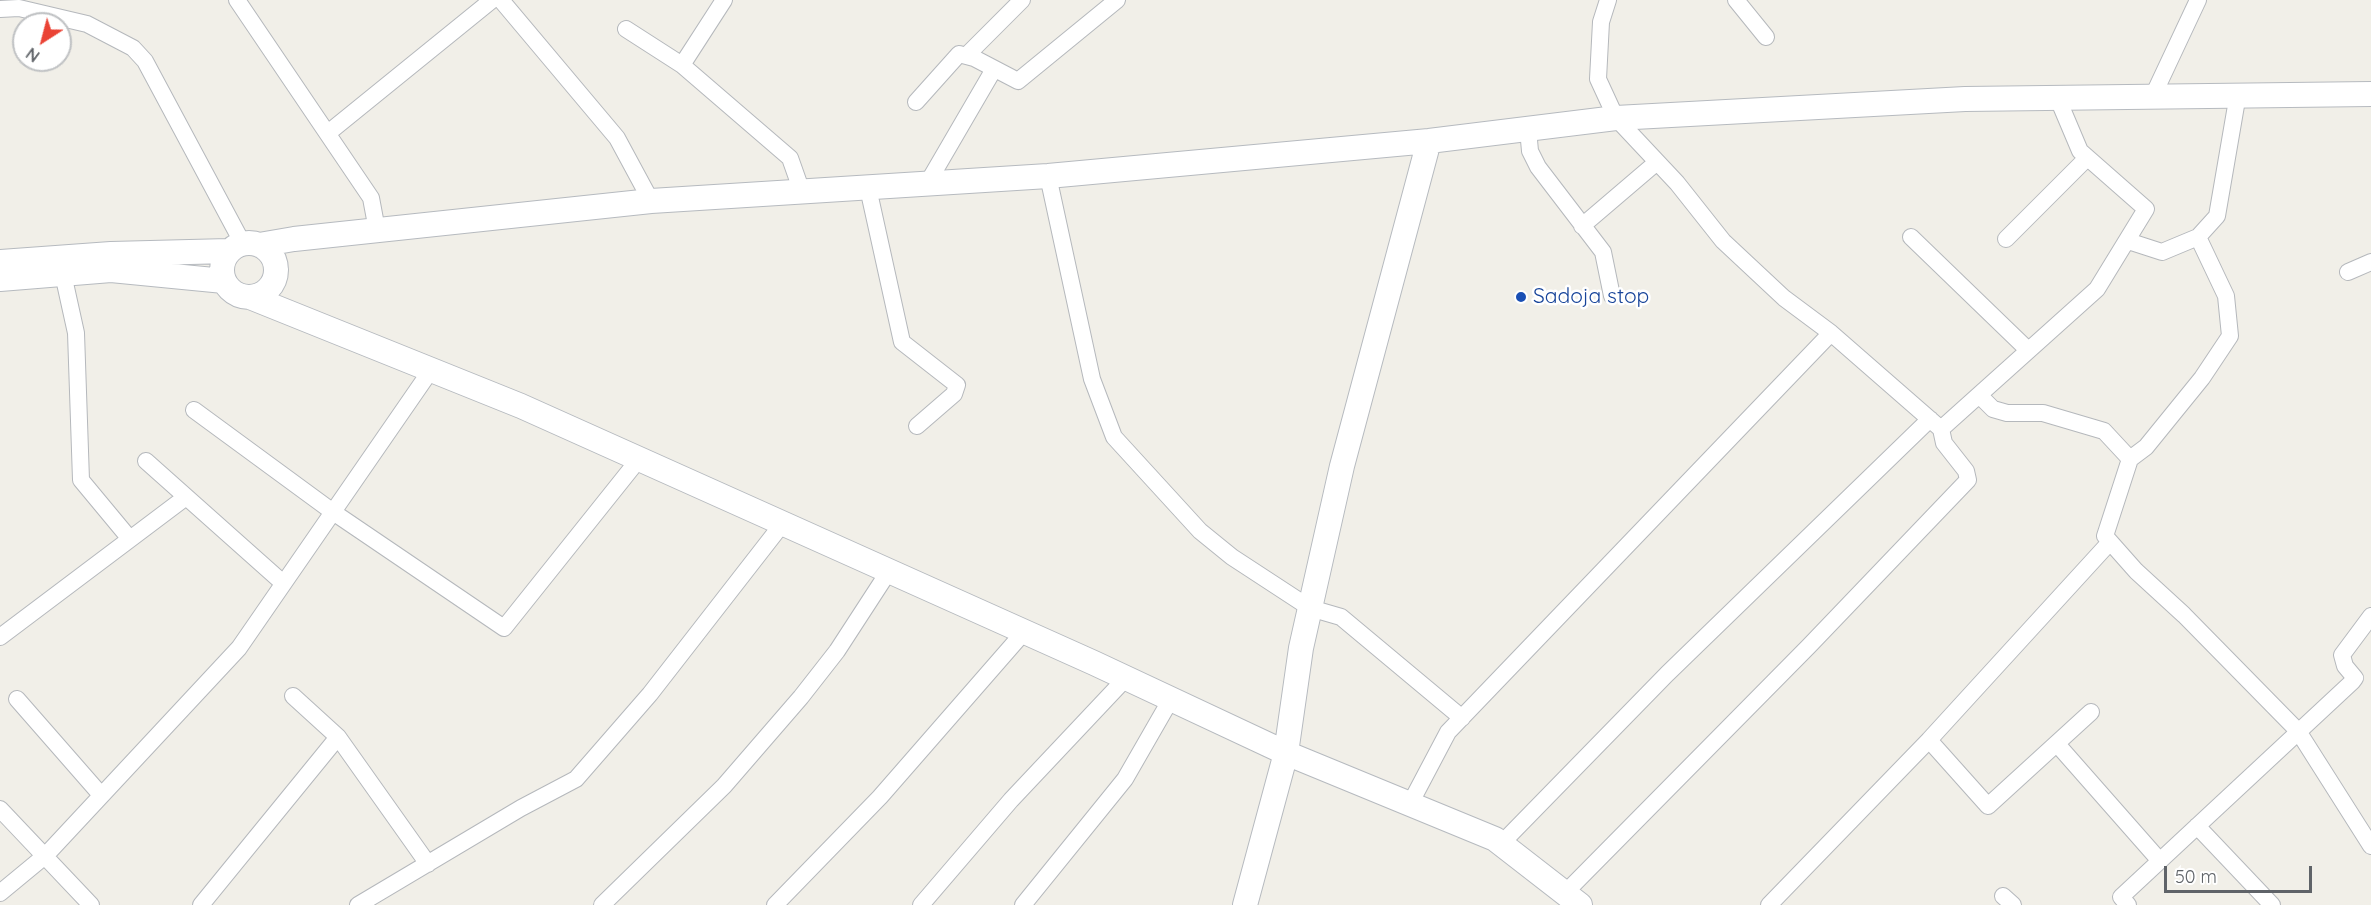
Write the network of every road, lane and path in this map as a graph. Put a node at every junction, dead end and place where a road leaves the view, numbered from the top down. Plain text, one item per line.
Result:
1 (237, 0) edge
2 (492, 0) edge
3 (501, 0) edge
4 (724, 0) edge
5 (1022, 0) edge
6 (1116, 0) edge
7 (1608, 0) edge
8 (1736, 0) edge
9 (2192, 4) edge
10 (0, 9) edge
11 (626, 29) dead end
12 (1766, 37) dead end
13 (967, 55) junction
14 (682, 65) junction
15 (994, 69) junction
16 (2238, 94) junction
17 (2371, 94) edge
18 (2152, 98) junction
19 (2058, 99) junction
20 (916, 102) dead end
21 (1616, 118) junction
22 (1528, 129) junction
23 (328, 134) junction
24 (1429, 141) junction
25 (2087, 158) junction
26 (1657, 162) junction
27 (1048, 176) junction
28 (927, 184) junction
29 (868, 188) junction
30 (802, 192) junction
31 (651, 201) junction
32 (1582, 226) junction
33 (377, 230) junction
34 (1911, 237) dead end
35 (2198, 237) junction
36 (2006, 239) dead end
37 (2128, 241) junction
38 (244, 246) junction
39 (0, 262) edge
40 (111, 262) junction
41 (2371, 262) edge
42 (2348, 272) dead end
43 (63, 274) junction
44 (0, 279) edge
45 (224, 281) junction
46 (1612, 296) dead end
47 (250, 297) junction
48 (1831, 333) junction
49 (2028, 350) junction
50 (430, 370) junction
51 (1978, 395) junction
52 (194, 410) dead end
53 (1936, 424) junction
54 (917, 426) dead end
55 (639, 459) junction
56 (2130, 459) junction
57 (146, 462) dead end
58 (186, 497) junction
59 (333, 512) junction
60 (783, 524) junction
61 (130, 539) junction
62 (2110, 542) junction
63 (889, 571) junction
64 (283, 583) junction
65 (1310, 608) junction
66 (2371, 616) edge
67 (1024, 632) junction
68 (0, 636) edge
69 (1126, 678) junction
70 (293, 696) dead end
71 (17, 699) dead end
72 (1171, 699) junction
73 (2091, 712) dead end
74 (1462, 718) junction
75 (2298, 731) junction
76 (338, 737) junction
77 (1929, 740) junction
78 (2057, 744) junction
79 (1286, 753) junction
80 (101, 795) junction
81 (1410, 804) junction
82 (0, 809) edge
83 (2197, 826) junction
84 (1501, 843) junction
85 (2371, 844) edge
86 (46, 855) junction
87 (2160, 861) junction
88 (428, 864) junction
89 (0, 893) edge
90 (1572, 899) edge
91 (91, 905) edge
92 (201, 905) edge
93 (358, 905) edge
94 (602, 905) edge
95 (775, 905) edge
96 (921, 905) edge
97 (1023, 905) edge
98 (1245, 905) edge
99 (1768, 905) edge
100 (2127, 905) edge
101 (2272, 905) edge

1 - 23 street
2 - 23 street
3 - 31 street
4 - 14 street
5 - 13 street
6 - 15 street
7 - 21 street
8 - 12 street
9 - 18 street
10 - 38 street
11 - 14 street
13 - 15 street
13 - 20 street
14 - 30 street
15 - 28 street
16 - 17 street
16 - 18 street
16 - 35 street
18 - 19 street
19 - 21 street
19 - 25 street
21 - 22 street
21 - 26 street
22 - 24 street
22 - 32 street
23 - 33 street
24 - 27 street
24 - 65 street
25 - 36 street
25 - 37 street
26 - 32 street
26 - 48 street
27 - 28 street
27 - 65 street
28 - 29 street
29 - 30 street
29 - 54 street
30 - 31 street
31 - 33 street
32 - 46 street
33 - 38 street
34 - 49 street
35 - 37 street
35 - 56 street
37 - 49 street
38 - 40 street
38 - 45 street
38 - 47 street
39 - 40 street
40 - 43 street
40 - 45 street
41 - 42 street
43 - 44 street
43 - 61 street
45 - 47 street
47 - 50 street
48 - 53 street
48 - 74 street
49 - 51 street
50 - 55 street
50 - 59 street
51 - 53 street
51 - 56 street
52 - 59 street
53 - 84 street
53 - 90 street
55 - 59 street
55 - 60 street
56 - 62 street
57 - 58 street
58 - 61 street
58 - 64 street
59 - 64 street
60 - 63 street
60 - 88 street
61 - 68 street
62 - 75 street
62 - 77 street
63 - 67 street
63 - 94 street
64 - 80 street
65 - 74 street
65 - 79 street
66 - 75 street
67 - 69 street
67 - 95 street
69 - 72 street
69 - 96 street
70 - 76 street
71 - 80 street
72 - 79 street
72 - 97 street
73 - 78 street
74 - 81 street
75 - 83 street
75 - 85 street
76 - 88 street
76 - 92 street
77 - 78 street
77 - 99 street
78 - 87 street
79 - 81 street
79 - 98 street
80 - 86 street
81 - 84 street
82 - 86 street
83 - 87 street
83 - 101 street
84 - 90 street
86 - 89 street
86 - 91 street
87 - 100 street
88 - 93 street

